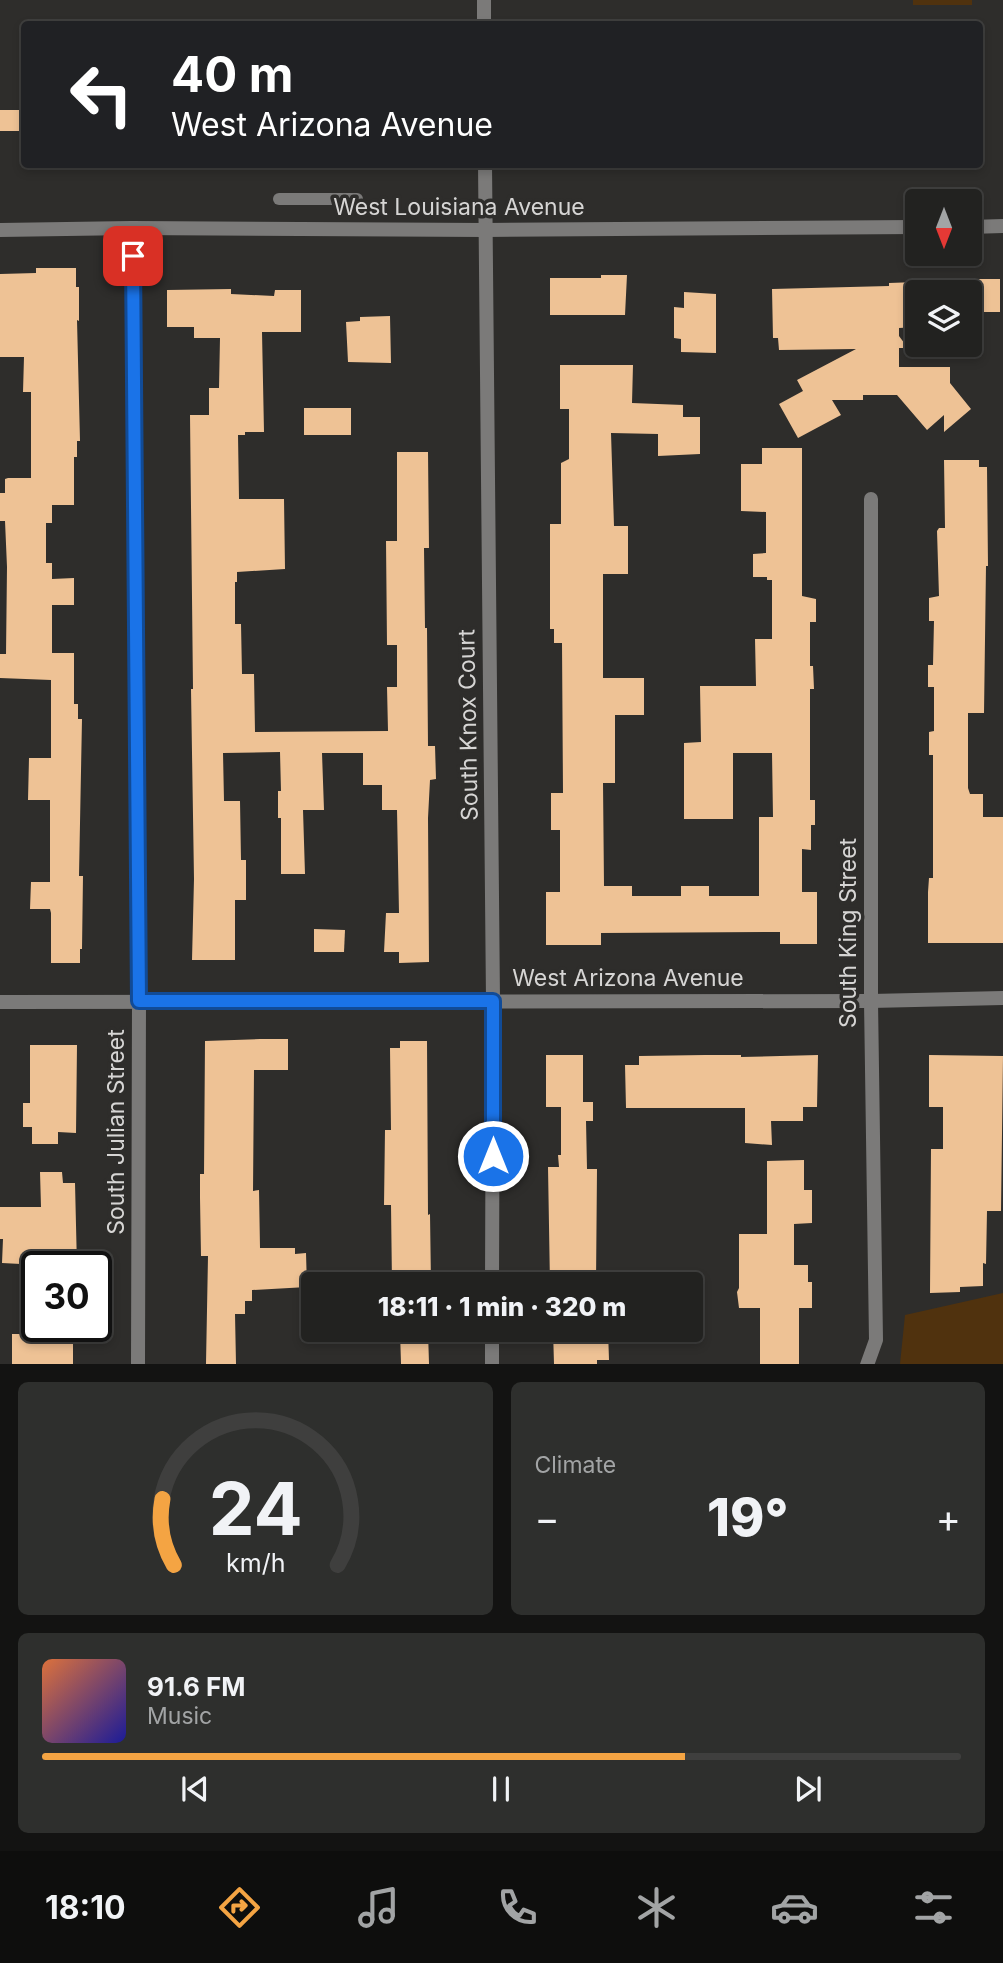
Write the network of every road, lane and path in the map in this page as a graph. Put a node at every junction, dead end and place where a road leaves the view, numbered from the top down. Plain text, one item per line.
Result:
1 (484, 0) edge
2 (484, 21) edge
3 (485, 168) edge
4 (279, 199) dead end
5 (357, 199) dead end
6 (1003, 226) edge
7 (905, 227) edge
8 (982, 227) edge
9 (132, 228) junction
10 (0, 230) edge
11 (485, 230) junction
12 (871, 499) dead end
13 (1003, 998) edge
14 (139, 1001) junction
15 (493, 1001) junction
16 (871, 1001) junction
17 (0, 1002) edge
18 (492, 1272) edge
19 (492, 1342) edge
20 (138, 1364) edge
21 (492, 1364) edge
22 (867, 1364) edge

1 - 2 street
3 - 11 street, South Knox Court
4 - 5 lane
6 - 8 street
7 - 11 street, West Louisiana Avenue
9 - 10 street, West Louisiana Avenue
9 - 11 street, West Louisiana Avenue
9 - 14 street, South Julian Street
11 - 15 street, South Knox Court
12 - 16 street, South King Street
13 - 16 street, West Arizona Avenue
14 - 15 street, West Arizona Avenue
14 - 17 street, West Arizona Avenue
14 - 20 street, South Julian Street
15 - 16 street, West Arizona Avenue
15 - 18 street, South Knox Court
16 - 22 street, South King Street
19 - 21 street

